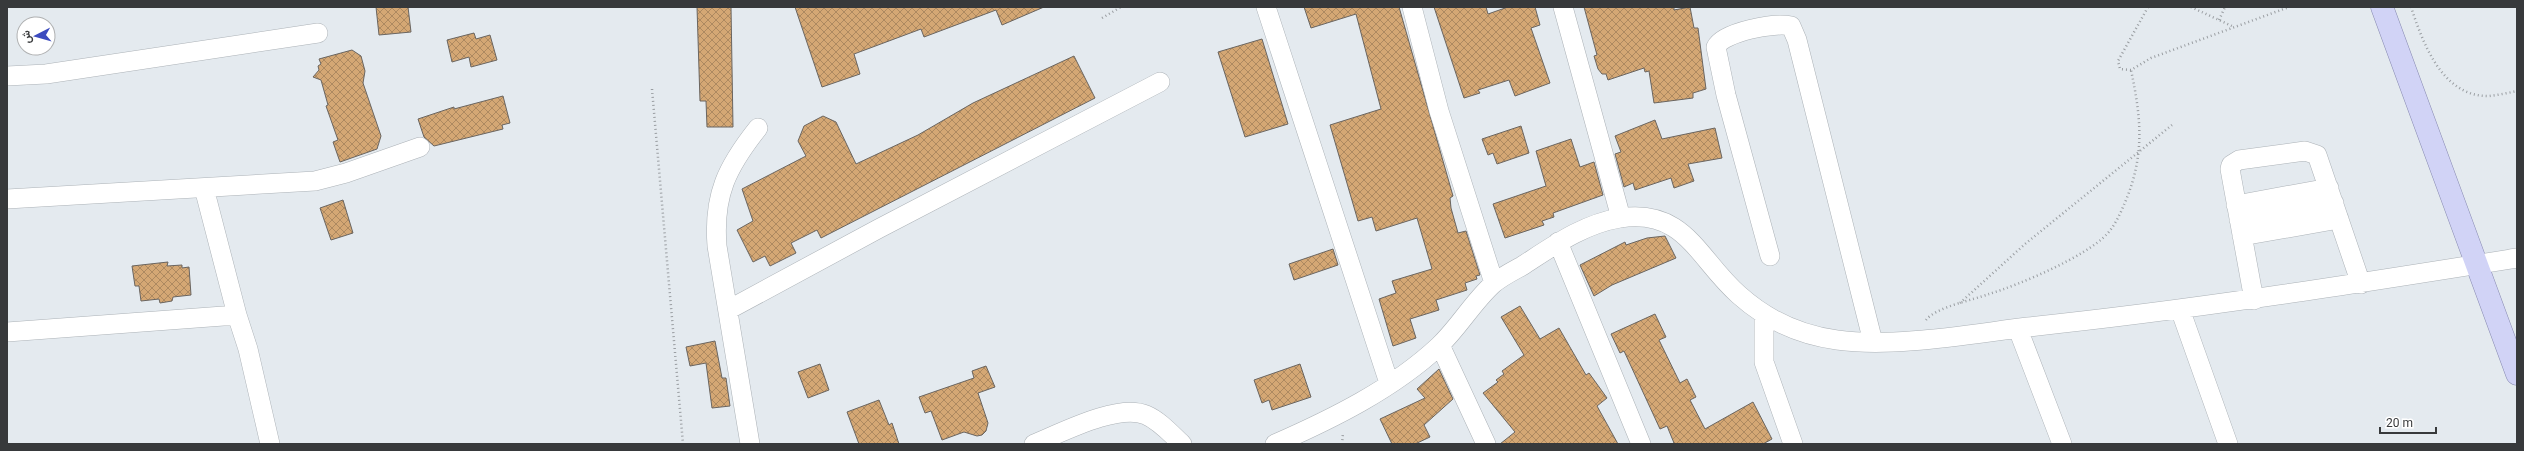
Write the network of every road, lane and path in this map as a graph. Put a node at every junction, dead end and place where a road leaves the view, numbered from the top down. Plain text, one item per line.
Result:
1 (1122, 7) edge
2 (1266, 7) edge
3 (1412, 7) edge
4 (1563, 7) edge
5 (2148, 7) edge
6 (2191, 7) edge
7 (2226, 7) edge
8 (2288, 7) edge
9 (2382, 7) edge
10 (2411, 7) edge
11 (1102, 18) dead end
12 (2219, 20) junction
13 (2235, 27) junction
14 (318, 33) dead end
15 (2131, 70) junction
16 (7, 76) edge
17 (1160, 82) dead end
18 (652, 89) dead end
19 (2517, 91) edge
20 (2172, 126) dead end
21 (758, 128) dead end
22 (420, 147) dead end
23 (2140, 153) junction
24 (204, 188) junction
25 (7, 199) edge
26 (2334, 204) junction
27 (1621, 218) junction
28 (2239, 220) junction
29 (1558, 242) junction
30 (1770, 256) dead end
31 (2517, 258) edge
32 (2476, 264) junction
33 (1494, 282) junction
34 (2361, 284) junction
35 (2254, 300) junction
36 (1958, 304) junction
37 (2180, 309) junction
38 (728, 310) junction
39 (1764, 314) junction
40 (237, 315) junction
41 (2018, 328) junction
42 (7, 332) edge
43 (1922, 338) junction
44 (1873, 342) junction
45 (1440, 345) junction
46 (2517, 374) edge
47 (1389, 383) junction
48 (1178, 442) edge
49 (270, 444) edge
50 (683, 444) edge
51 (750, 444) edge
52 (1034, 444) edge
53 (1275, 444) edge
54 (1486, 444) edge
55 (1641, 444) edge
56 (1793, 444) edge
57 (2062, 444) edge
58 (2228, 444) edge

1 - 11 path
2 - 47 street
3 - 33 street
4 - 27 street
5 - 15 path
6 - 12 path
7 - 12 path
8 - 13 path
9 - 32 main road
10 - 19 path
12 - 13 path
13 - 15 path
14 - 16 street
15 - 23 path
17 - 38 street
18 - 50 path
20 - 23 path
21 - 38 street
22 - 24 street
23 - 36 path
23 - 36 path
24 - 25 street
24 - 40 street
26 - 28 street
26 - 28 street
26 - 28 street
26 - 34 street
27 - 29 street
27 - 39 street
28 - 35 street
29 - 33 street
29 - 55 street
30 - 44 street
31 - 32 street
32 - 34 street
32 - 46 main road
33 - 45 street
34 - 35 street
35 - 37 street
36 - 43 path
37 - 41 street
37 - 58 street
38 - 51 street
39 - 44 street
39 - 56 street
40 - 42 street
40 - 49 street
41 - 43 street
41 - 57 street
43 - 44 street
45 - 47 street
45 - 54 street
47 - 53 street
48 - 52 street

